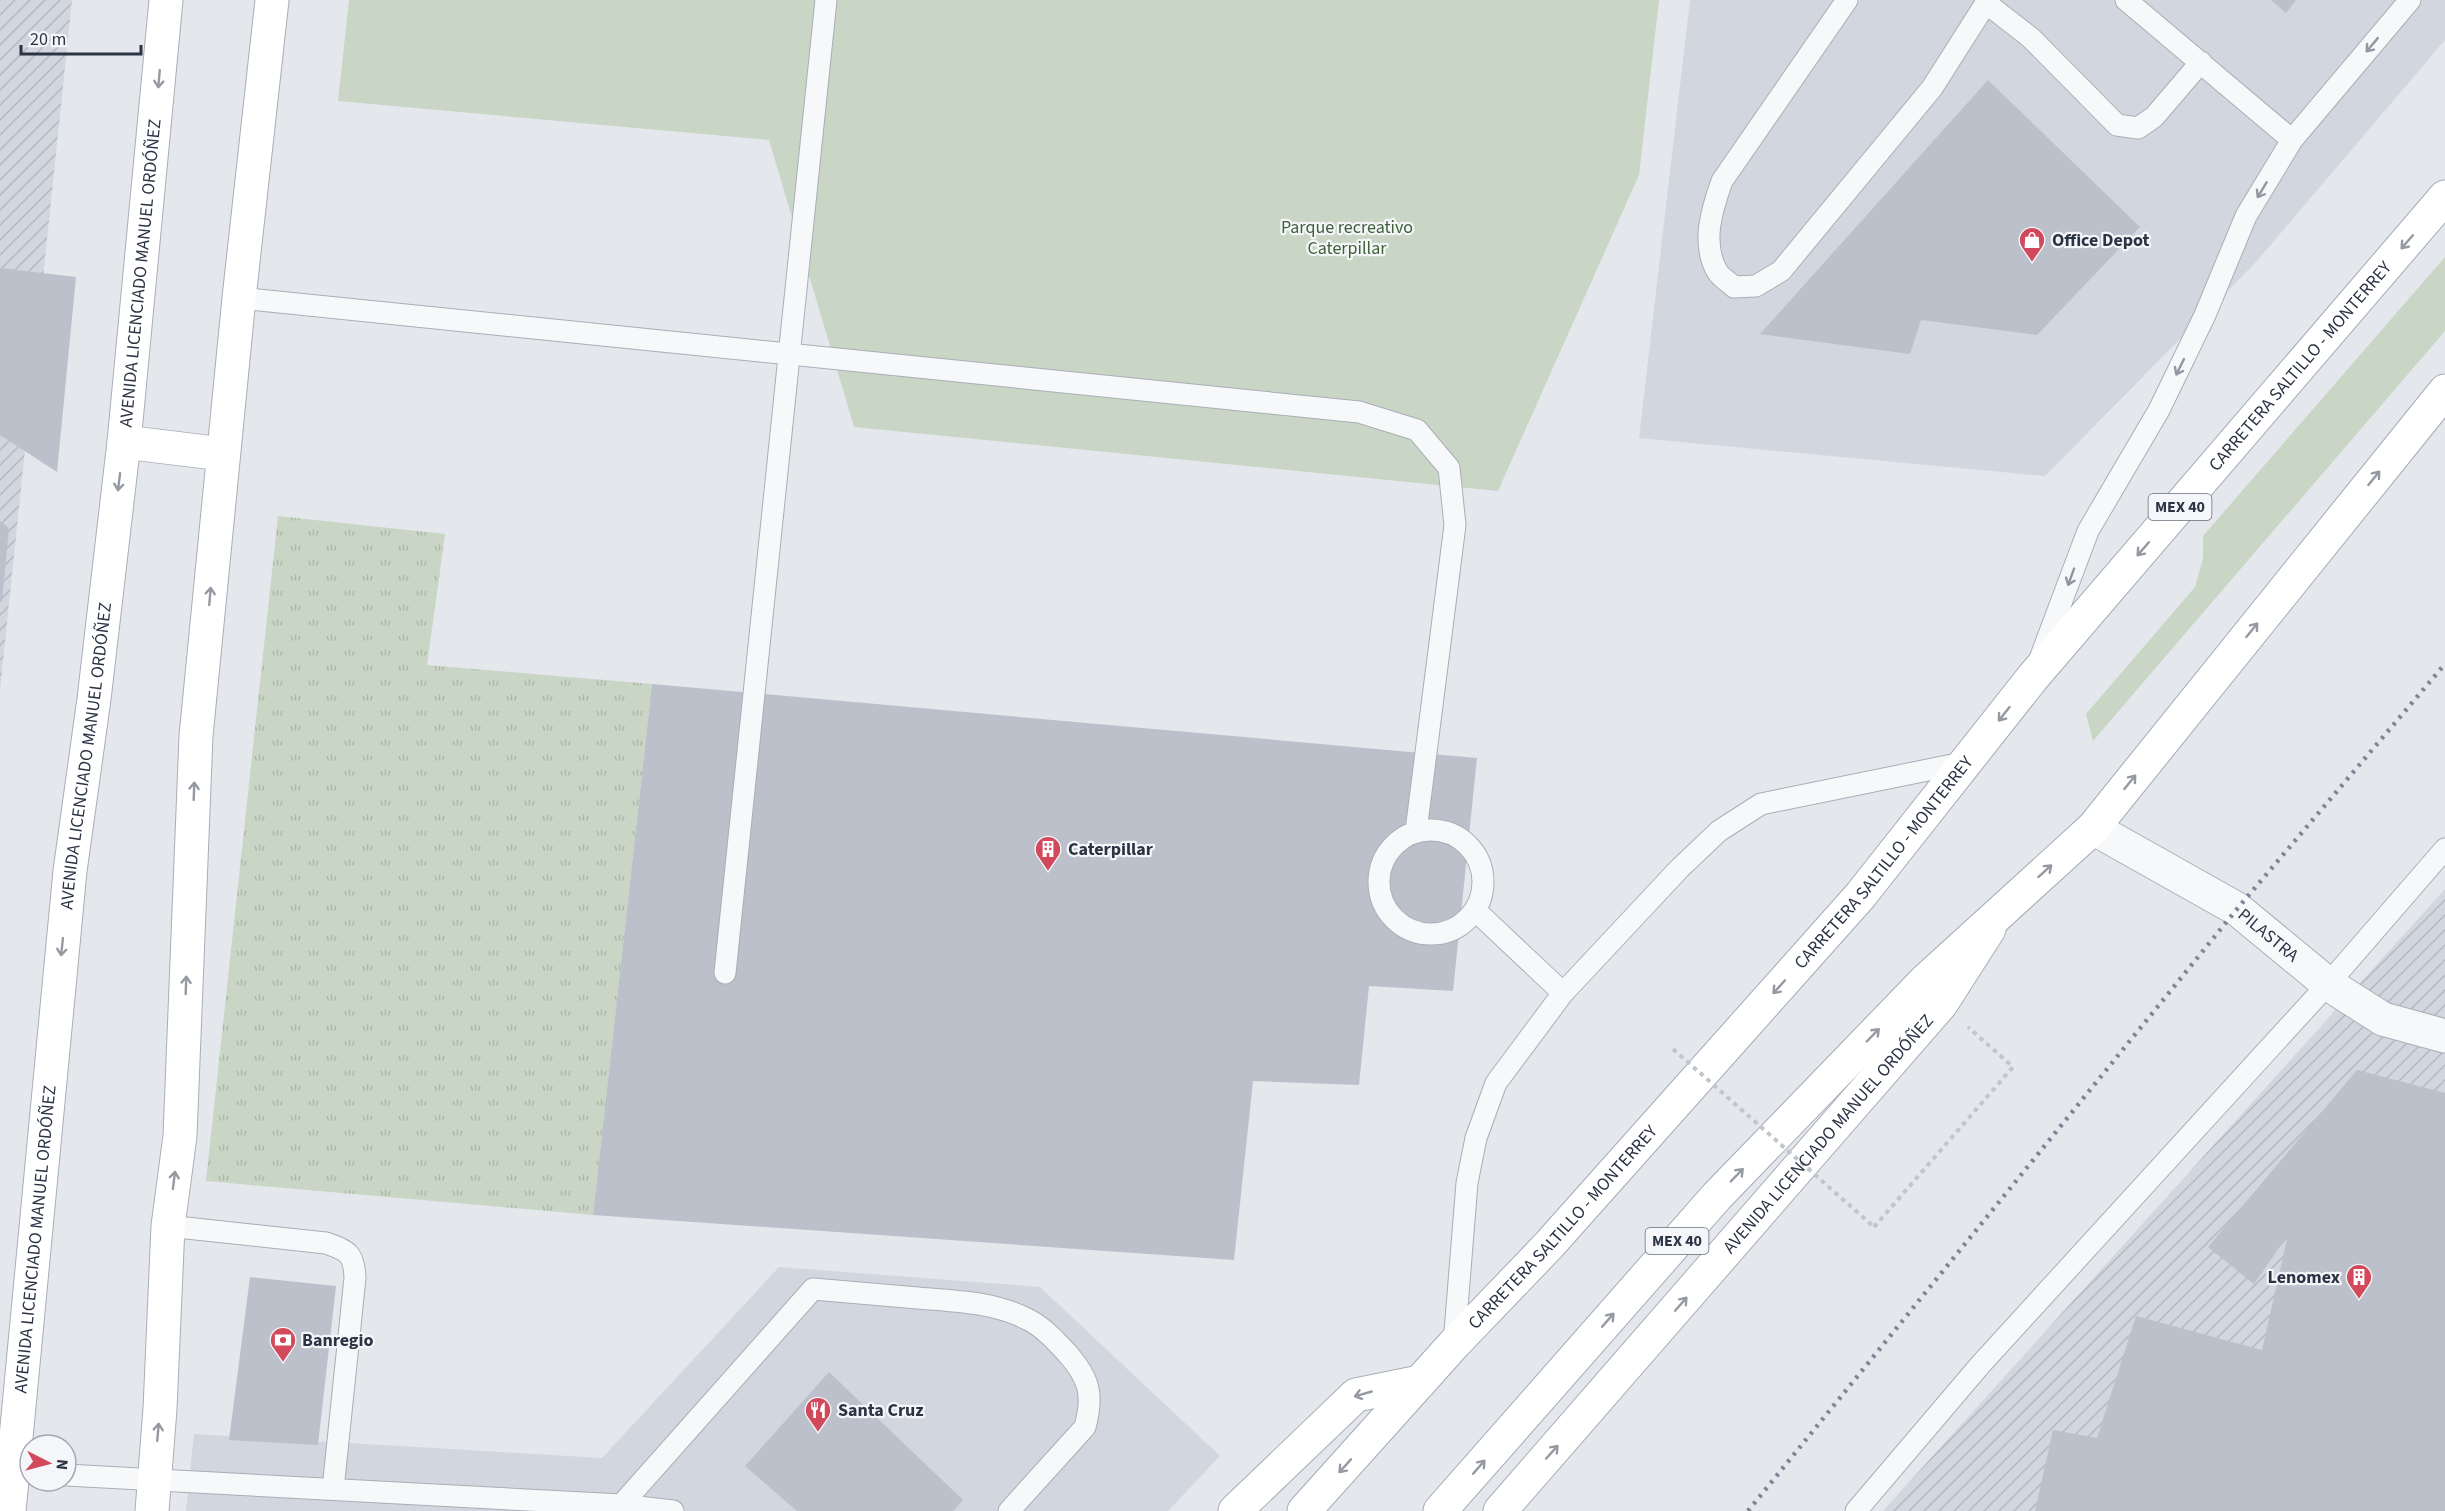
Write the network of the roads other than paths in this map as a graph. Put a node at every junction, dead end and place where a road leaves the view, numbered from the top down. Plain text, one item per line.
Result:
1 (166, 0) edge
2 (272, 0) edge
3 (826, 0) edge
4 (1848, 0) edge
5 (2126, 0) edge
6 (2410, 0) edge
7 (1986, 1) edge
8 (2200, 62) junction
9 (2292, 140) junction
10 (2445, 197) edge
11 (238, 298) junction
12 (791, 353) junction
13 (2445, 391) edge
14 (124, 442) junction
15 (224, 454) junction
16 (2033, 677) junction
17 (1967, 762) junction
18 (2093, 828) junction
19 (1416, 831) junction
20 (2445, 849) edge
21 (1475, 910) junction
22 (2002, 910) junction
23 (725, 973) dead end
24 (2328, 984) junction
25 (1563, 993) junction
26 (2445, 1036) edge
27 (168, 1226) junction
28 (1454, 1344) junction
29 (1420, 1382) junction
30 (15, 1445) edge
31 (78, 1478) edge
32 (333, 1489) junction
33 (153, 1496) edge
34 (618, 1508) edge
35 (9, 1511) edge
36 (673, 1511) edge
37 (1009, 1511) edge
38 (1235, 1511) edge
39 (1304, 1511) edge
40 (1440, 1511) edge
41 (1500, 1511) edge
42 (1856, 1511) edge

1 -> 14 main road, AVENIDA LICENCIADO MANUEL ORDÓÑEZ
2 - 11 main road
3 - 12 lane
4 - 7 lane
5 - 8 lane
6 -> 9 lane
7 - 8 lane
8 - 9 lane
9 -> 16 lane
10 -> 16 main road, CARRETERA SALTILLO - MONTERREY / MEX 40
11 - 12 lane
11 - 15 main road
12 - 19 lane
12 - 23 lane
18 -> 13 main road, MEX 40
14 - 15 main road
14 -> 30 main road, AVENIDA LICENCIADO MANUEL ORDÓÑEZ
27 -> 15 main road
16 -> 17 main road, CARRETERA SALTILLO - MONTERREY / MEX 40
17 - 25 lane
17 -> 28 main road, CARRETERA SALTILLO - MONTERREY / MEX 40
22 -> 18 main road, MEX 40
18 - 24 street, PILASTRA
19 - 21 lane
19 - 21 lane
20 - 24 lane
21 - 25 lane
40 -> 22 main road, MEX 40
41 -> 22 main road, AVENIDA LICENCIADO MANUEL ORDÓÑEZ / MEX 40
24 - 26 street, PILASTRA
24 - 42 lane
25 - 28 lane
27 - 32 lane
33 -> 27 main road
28 - 29 main road, CARRETERA SALTILLO - MONTERREY / MEX 40
29 -> 38 main road
29 -> 39 main road, CARRETERA SALTILLO - MONTERREY / MEX 40
30 - 35 main road, AVENIDA LICENCIADO MANUEL ORDÓÑEZ
31 - 33 lane
32 - 33 lane
32 - 34 lane
34 - 36 lane
34 - 37 lane

